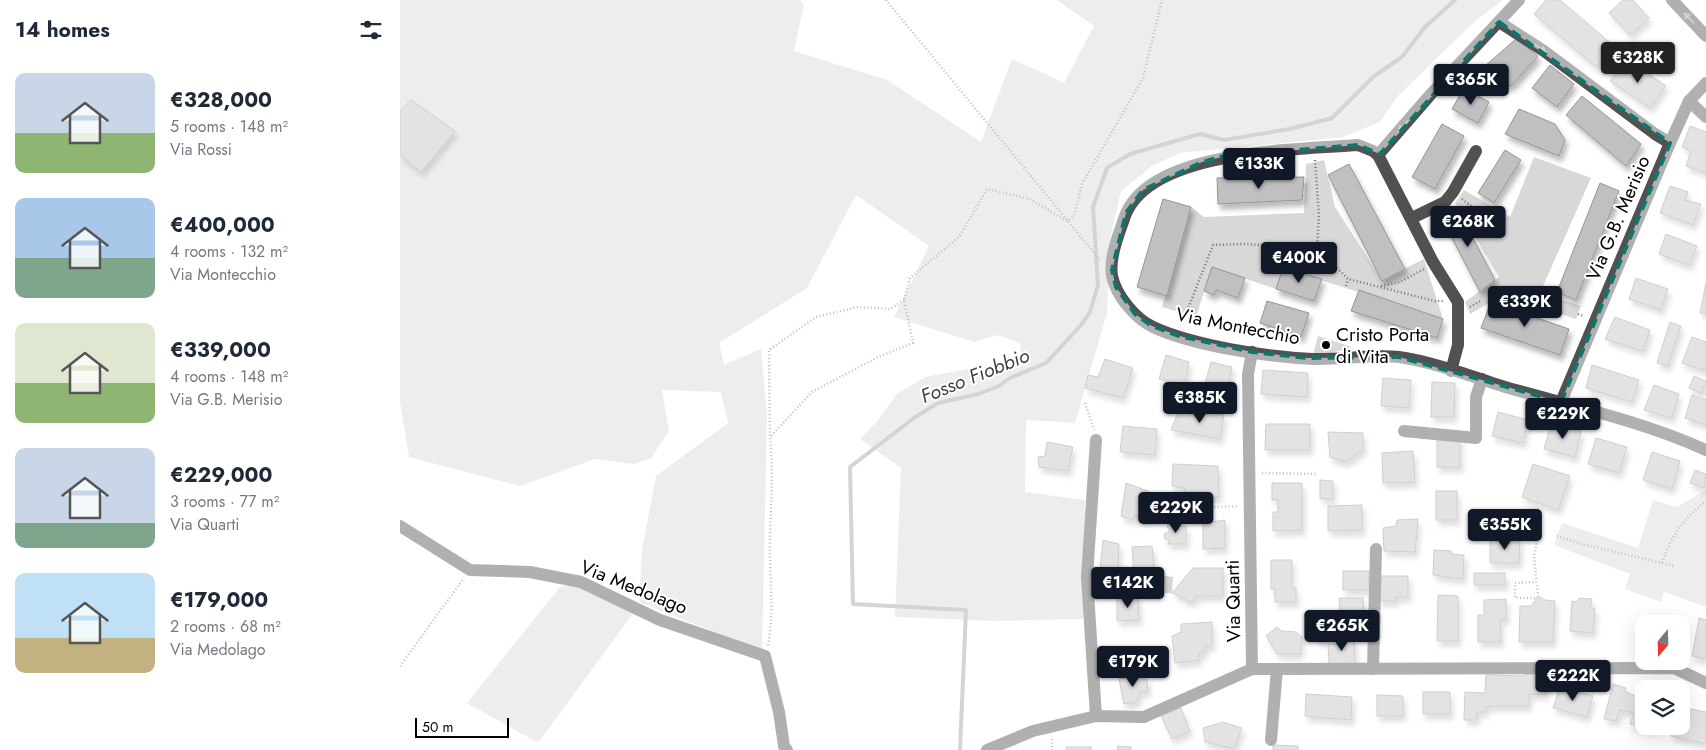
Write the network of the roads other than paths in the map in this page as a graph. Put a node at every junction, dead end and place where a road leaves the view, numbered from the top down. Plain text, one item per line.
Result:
1 (1519, 0) edge
2 (1672, 0) edge
3 (1498, 22) junction
4 (1706, 36) edge
5 (1706, 83) edge
6 (1689, 101) junction
7 (1706, 117) edge
8 (1670, 143) junction
9 (1476, 152) dead end
10 (1378, 155) junction
11 (1412, 218) junction
12 (1252, 352) junction
13 (1451, 371) junction
14 (1482, 379) junction
15 (1561, 402) junction
16 (1404, 431) dead end
17 (1096, 440) road end
18 (1706, 450) edge
19 (400, 526) edge
20 (1376, 549) dead end
21 (1252, 669) junction
22 (1277, 669) junction
23 (1373, 669) junction
24 (1706, 683) edge
25 (1096, 716) junction
26 (1272, 740) dead end
27 (787, 750) edge
28 (986, 750) edge

1 - 3 street
4 -> 2 street
3 -> 8 street
3 -> 10 street
5 - 6 street, Via G.B. Merisio
6 - 7 street
6 - 8 street, Via G.B. Merisio
8 - 15 street, Via G.B. Merisio
9 - 11 street
10 - 11 street
10 - 12 street, Via Montecchio
11 - 13 street
12 - 13 street, Via Montecchio
12 - 21 street, Via Quarti
13 - 14 street, Via Montecchio
14 - 15 street, Via Montecchio
14 - 16 street
15 - 18 street, Via Montecchio
17 - 25 street
19 - 27 street, Via Medolago
20 - 23 street
21 - 22 street
21 - 25 street
22 - 23 street
22 - 26 street
23 - 24 street
25 - 28 street

